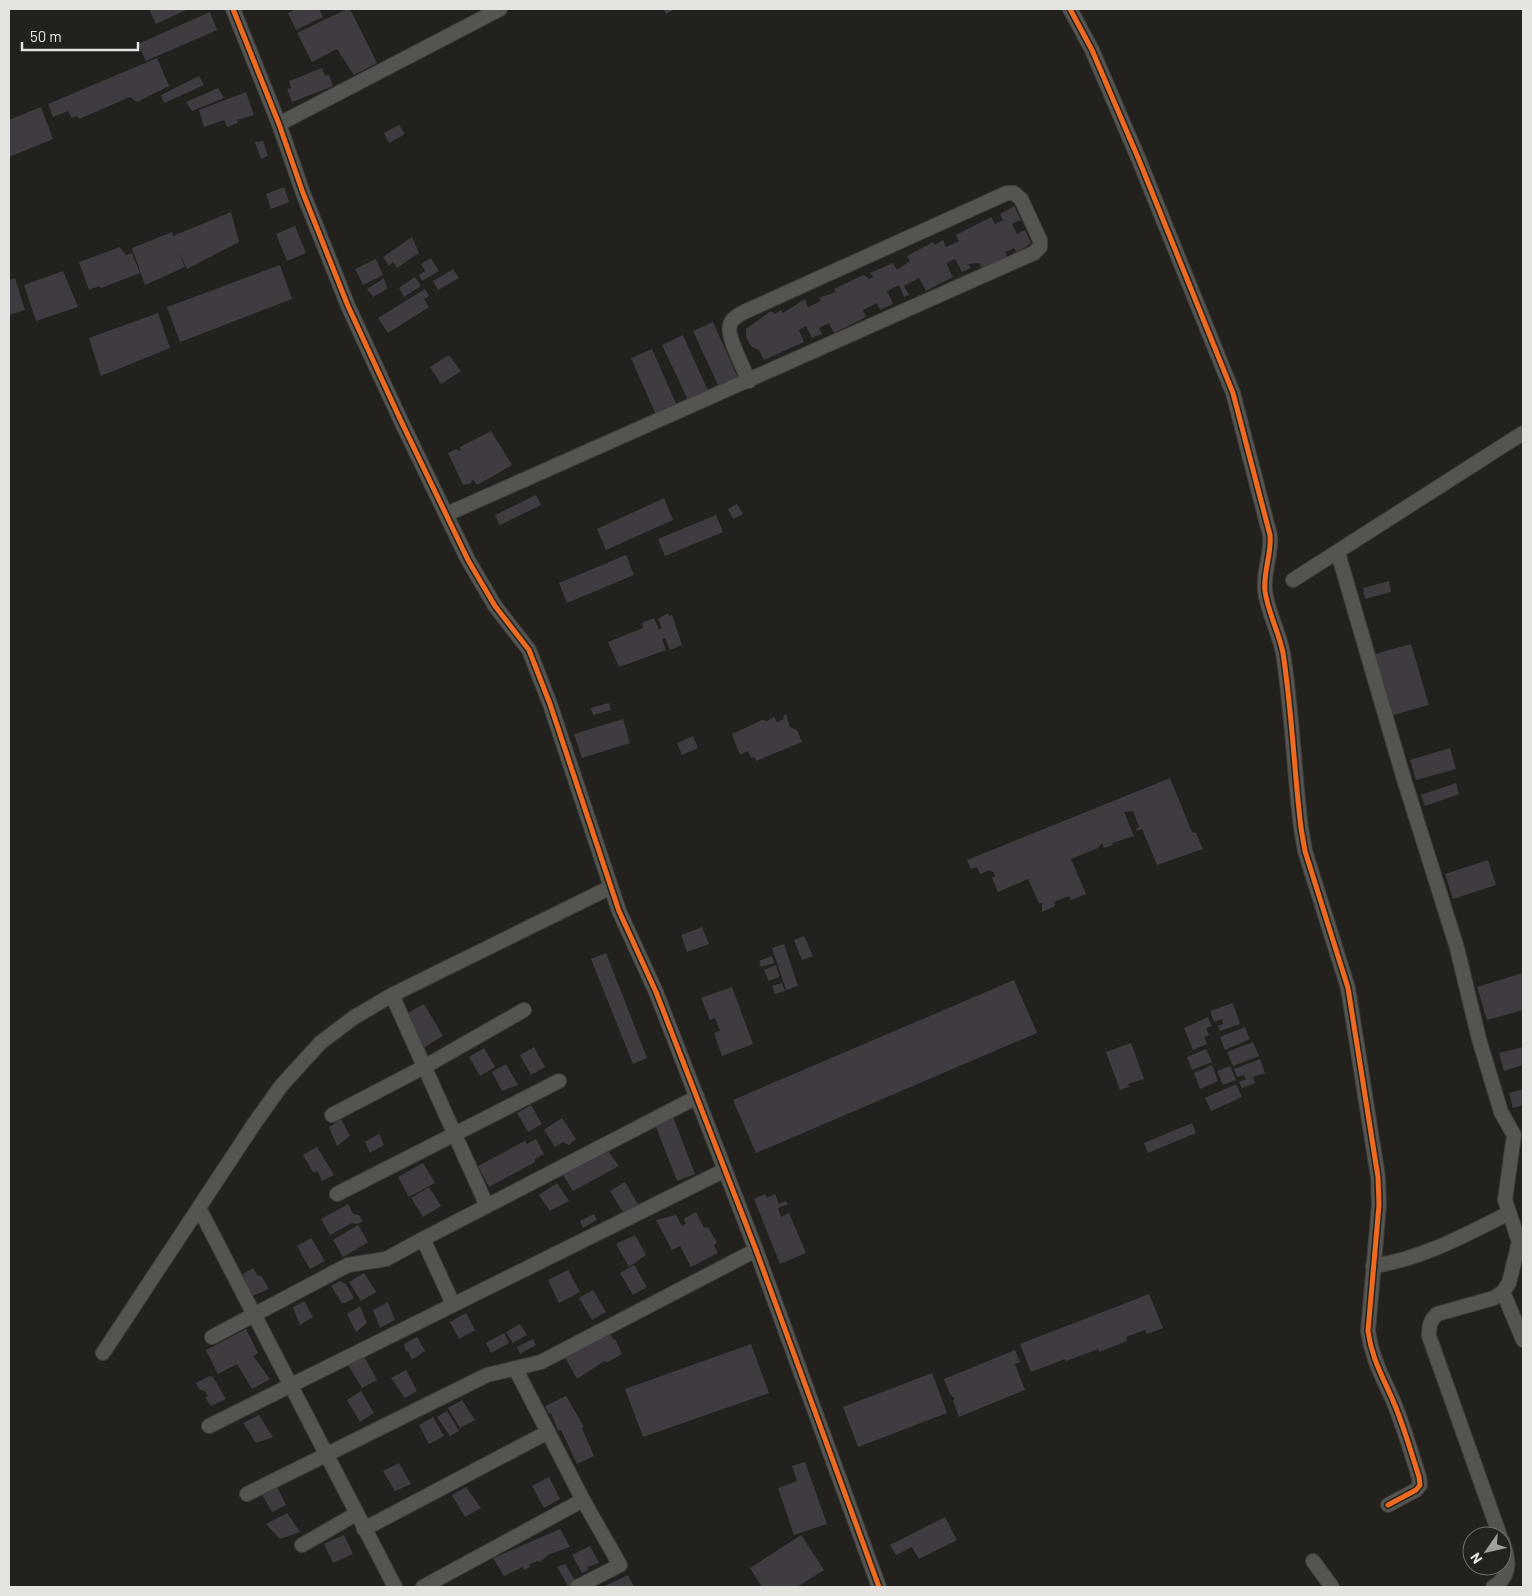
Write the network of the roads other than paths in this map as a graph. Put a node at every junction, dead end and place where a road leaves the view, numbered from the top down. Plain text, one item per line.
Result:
1 (233, 9) edge
2 (500, 9) edge
3 (1070, 9) edge
4 (279, 124) junction
5 (749, 380) junction
6 (1523, 433) edge
7 (447, 514) junction
8 (1338, 553) junction
9 (1293, 580) dead end
10 (611, 887) junction
11 (392, 995) junction
12 (524, 1010) dead end
13 (424, 1067) junction
14 (559, 1081) dead end
15 (697, 1097) junction
16 (332, 1115) dead end
17 (455, 1134) junction
18 (1519, 1136) edge
19 (725, 1170) junction
20 (337, 1194) dead end
21 (487, 1206) junction
22 (199, 1208) junction
23 (1509, 1213) junction
24 (423, 1239) junction
25 (756, 1250) junction
26 (1372, 1266) junction
27 (1503, 1292) junction
28 (453, 1304) junction
29 (254, 1314) junction
30 (212, 1337) dead end
31 (1523, 1340) edge
32 (103, 1353) dead end
33 (515, 1368) junction
34 (290, 1385) junction
35 (209, 1426) dead end
36 (548, 1432) junction
37 (325, 1455) junction
38 (247, 1494) dead end
39 (583, 1500) junction
40 (1388, 1505) dead end
41 (356, 1514) junction
42 (1496, 1526) edge
43 (364, 1530) junction
44 (302, 1545) dead end
45 (1313, 1561) dead end
46 (1505, 1576) edge
47 (395, 1587) edge
48 (423, 1587) edge
49 (577, 1587) edge
50 (879, 1587) edge
51 (1332, 1587) edge
52 (1493, 1587) edge

1 - 4 street
2 - 4 street
3 - 26 street
4 - 7 street
5 - 5 street
5 - 7 street
6 - 8 street
7 - 10 street
8 - 9 street
8 - 18 street
10 - 11 street
10 - 15 street
11 - 13 street
11 - 22 street
12 - 13 street
13 - 16 street
13 - 17 street
14 - 17 street
15 - 19 street
15 - 21 street
17 - 20 street
17 - 21 street
18 - 23 street
19 - 25 street
19 - 28 street
21 - 24 street
22 - 29 street
22 - 32 street
23 - 26 street
23 - 27 street
24 - 28 street
24 - 29 street
25 - 33 street
25 - 50 street
26 - 40 street
27 - 31 street
27 - 42 street
28 - 34 street
29 - 30 street
29 - 34 street
33 - 36 street
33 - 37 street
34 - 35 street
34 - 37 street
36 - 39 street
36 - 43 street
37 - 38 street
37 - 41 street
39 - 48 street
39 - 49 street
41 - 43 street
41 - 44 street
43 - 47 street
45 - 51 street
46 - 52 street

